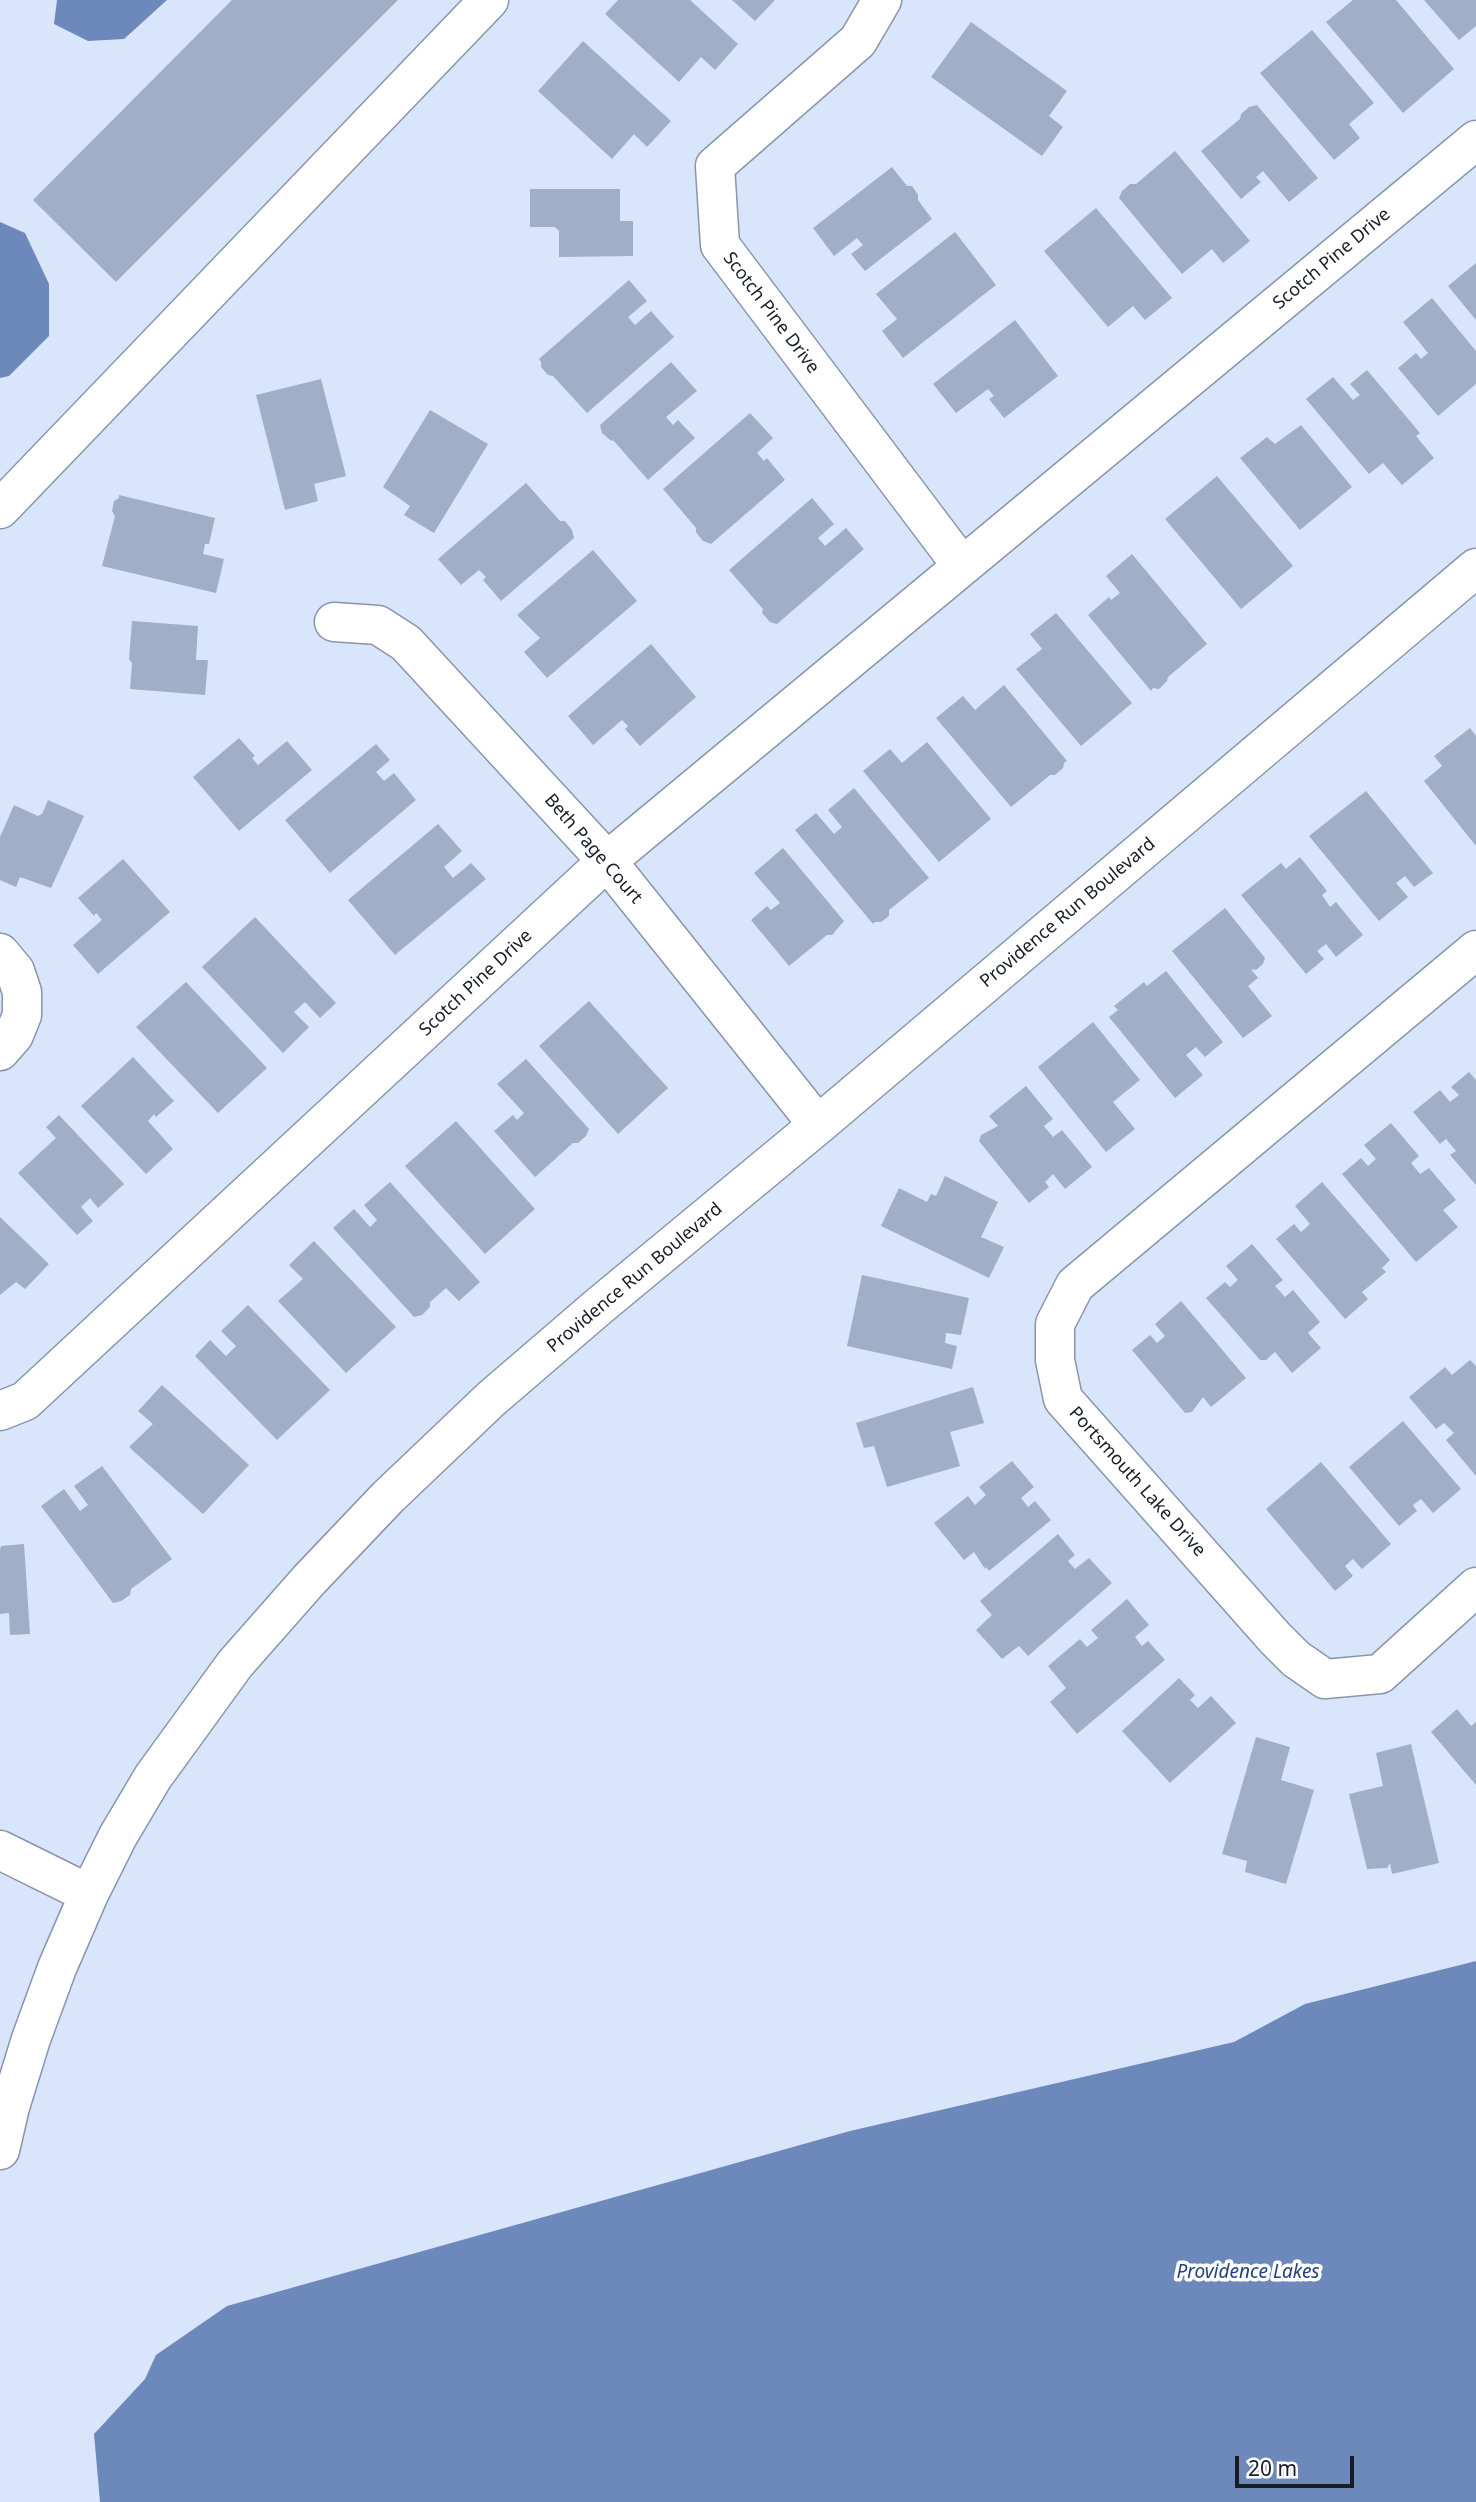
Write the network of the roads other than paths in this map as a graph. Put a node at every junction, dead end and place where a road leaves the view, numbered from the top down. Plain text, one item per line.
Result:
1 (489, 0) edge
2 (882, 0) edge
3 (1476, 140) edge
4 (0, 509) edge
5 (962, 566) junction
6 (1476, 568) edge
7 (334, 622) dead end
8 (607, 861) junction
9 (1476, 950) edge
10 (0, 953) edge
11 (0, 1051) edge
12 (818, 1125) junction
13 (0, 1411) edge
14 (1476, 1587) edge
15 (0, 1850) edge
16 (89, 1894) junction
17 (0, 2150) edge

1 - 4 street
2 - 5 street, Scotch Pine Drive
3 - 5 street, Scotch Pine Drive
5 - 8 street, Scotch Pine Drive
6 - 12 street, Providence Run Boulevard
7 - 8 street, Beth Page Court
8 - 12 street, Beth Page Court
8 - 13 street, Scotch Pine Drive
9 - 14 street, Portsmouth Lake Drive
10 - 11 street
12 - 16 street, Providence Run Boulevard
15 - 16 street
16 - 17 street, Providence Run Boulevard

